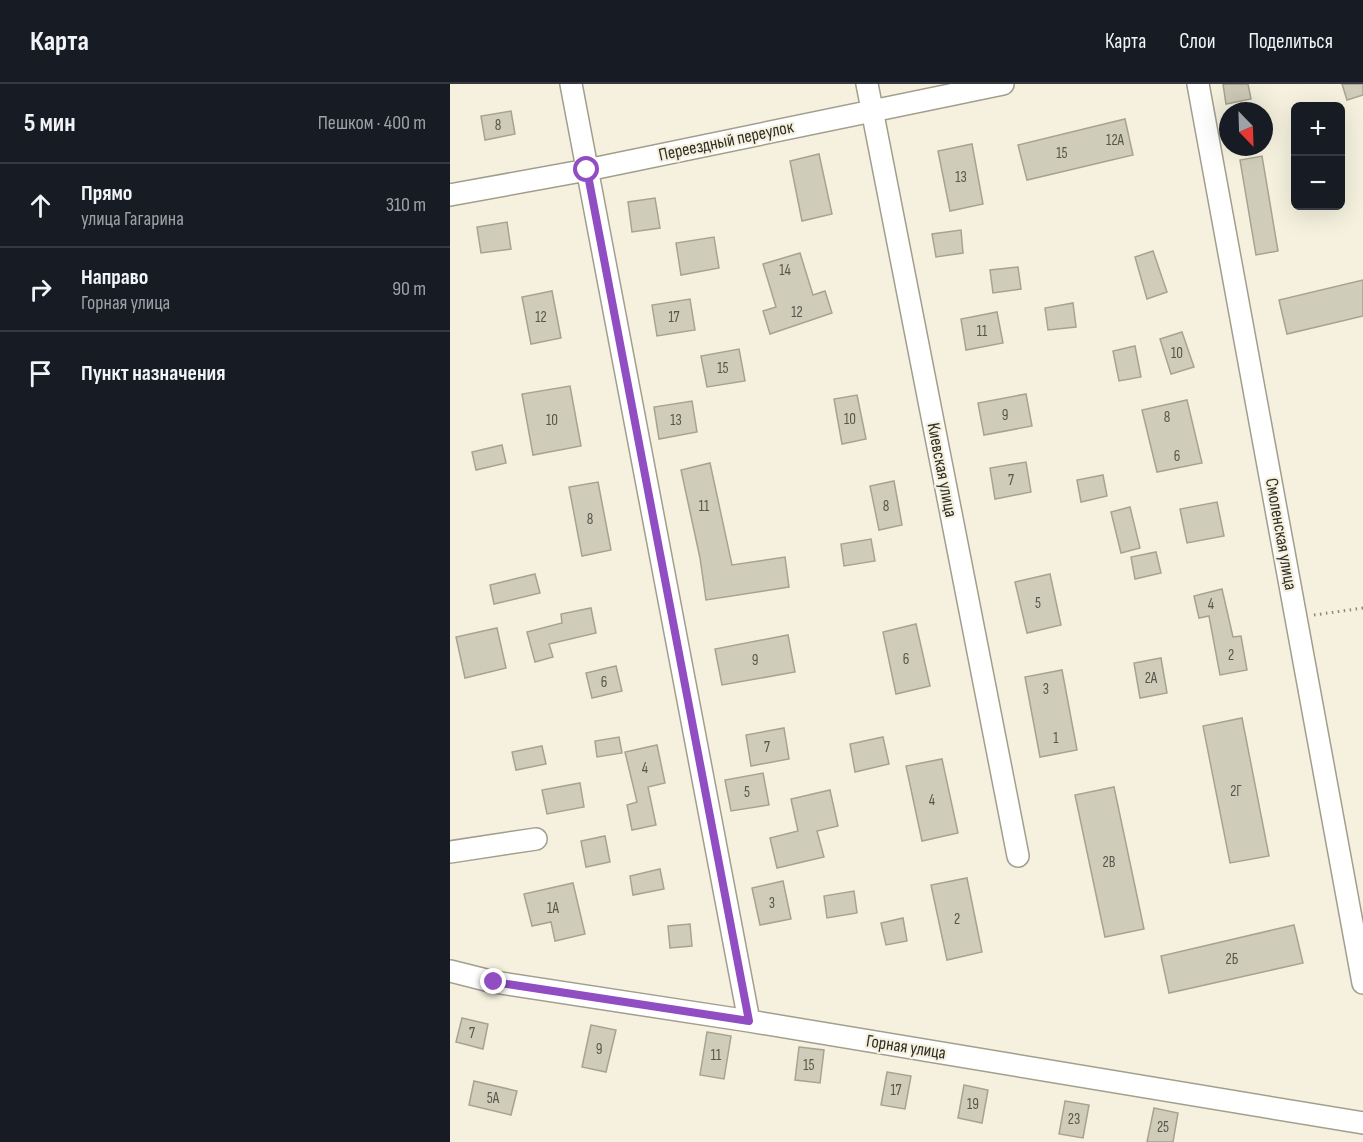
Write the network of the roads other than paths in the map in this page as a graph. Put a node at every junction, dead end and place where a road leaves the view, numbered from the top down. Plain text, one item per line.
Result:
1 (571, 84) edge
2 (867, 84) edge
3 (1002, 84) edge
4 (1198, 84) edge
5 (872, 111) junction
6 (587, 170) junction
7 (450, 195) edge
8 (536, 839) dead end
9 (450, 852) edge
10 (1018, 856) dead end
11 (450, 971) edge
12 (1363, 983) edge
13 (749, 1021) junction
14 (1363, 1123) edge

1 - 6 street
2 - 5 street, Киевская улица
3 - 5 street, Переездный переулок
4 - 12 street, Смоленская улица
5 - 6 street, Переездный переулок
5 - 10 street, Киевская улица
6 - 7 street, Переездный переулок
6 - 13 street
8 - 9 street
11 - 13 street, Горная улица
13 - 14 street, Горная улица

